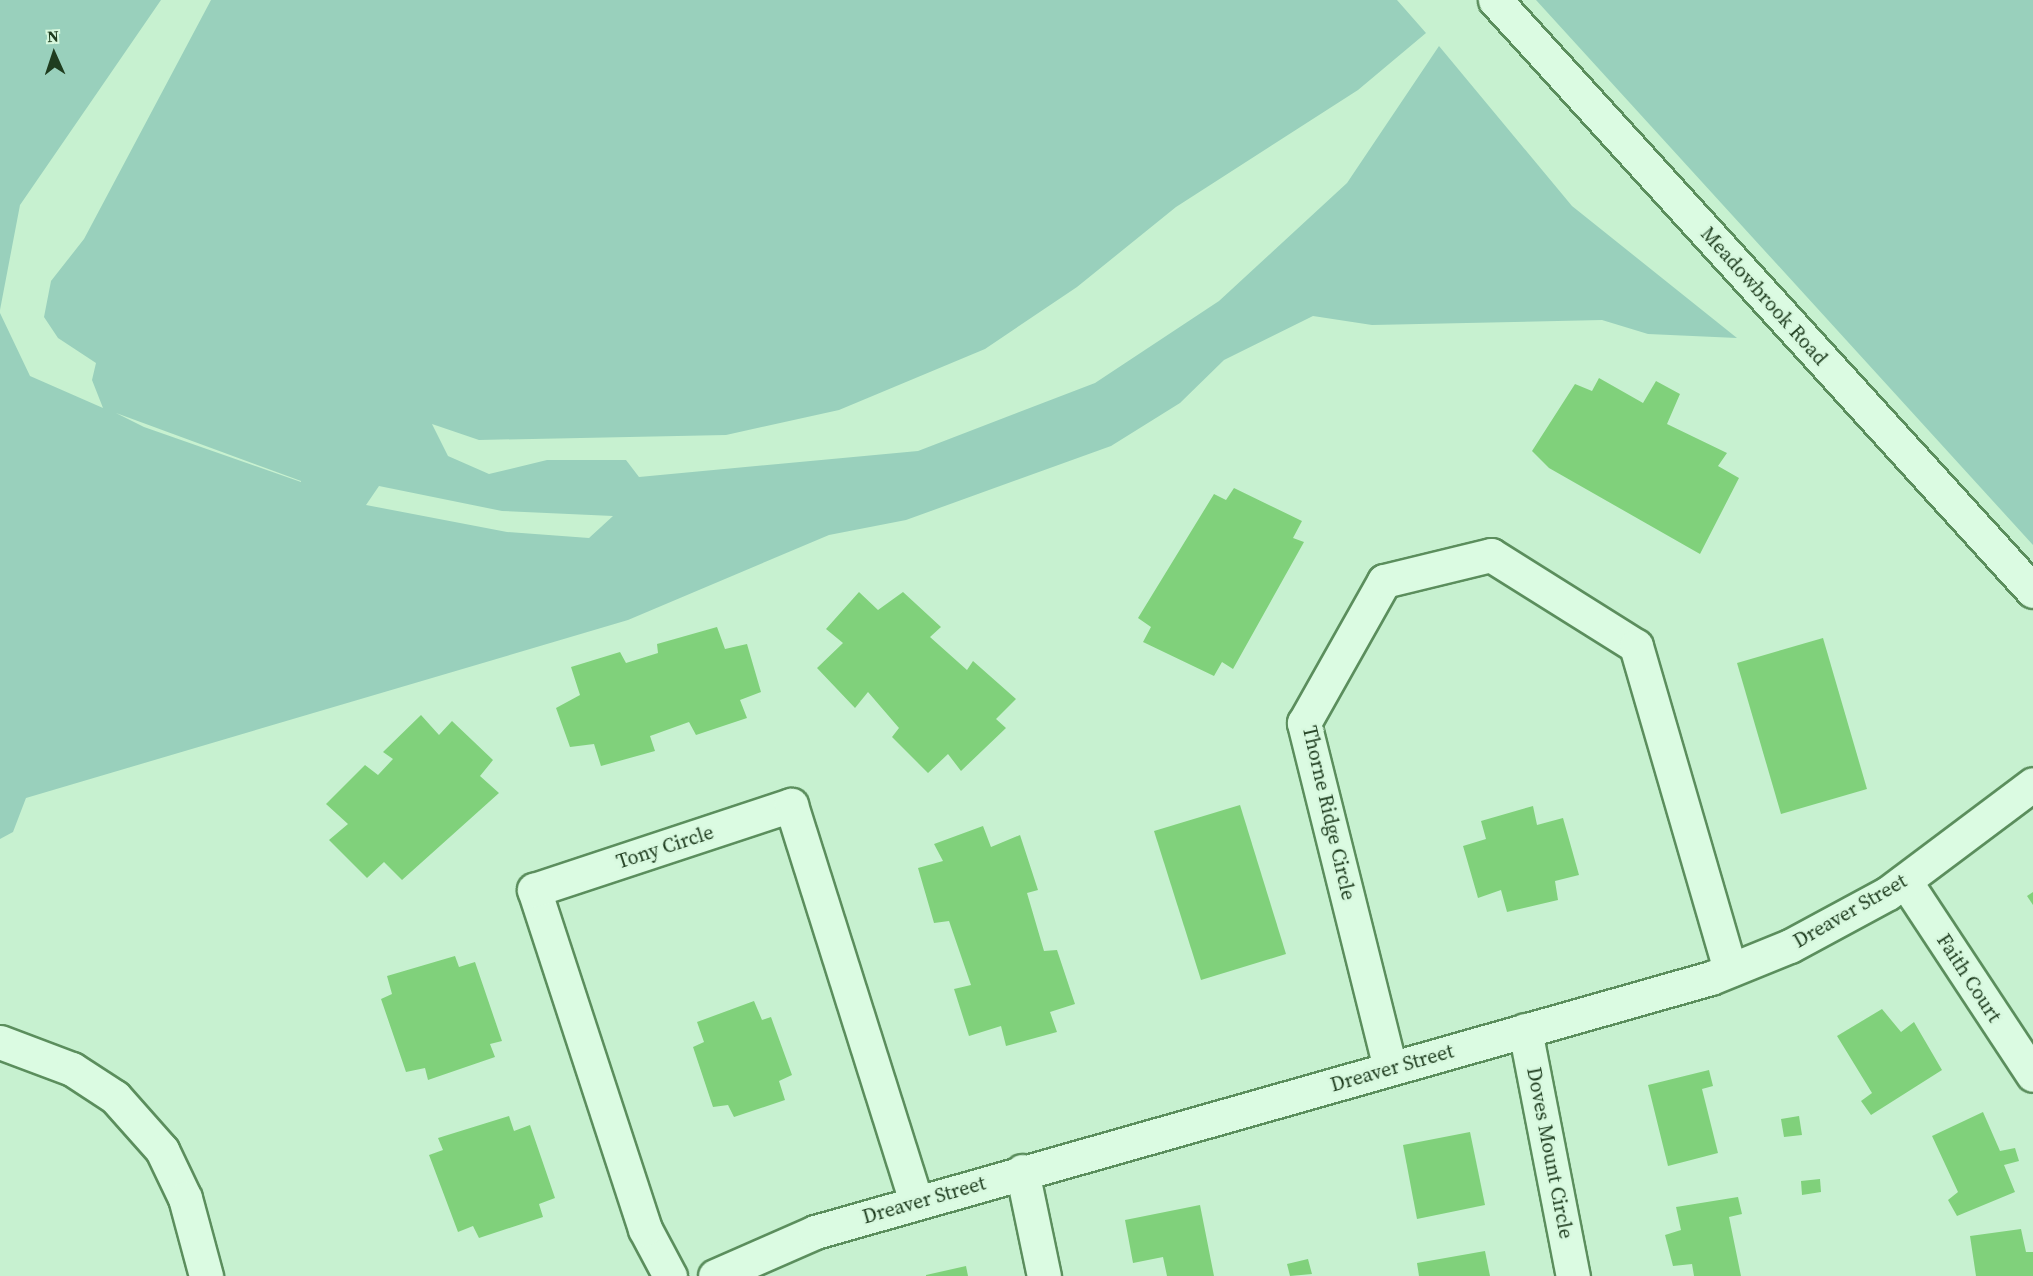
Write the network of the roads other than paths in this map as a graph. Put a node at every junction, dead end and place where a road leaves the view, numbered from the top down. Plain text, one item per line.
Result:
1 (1495, 0) edge
2 (2033, 591) edge
3 (2033, 784) edge
4 (1905, 881) junction
5 (1730, 970) junction
6 (1525, 1030) junction
7 (0, 1042) edge
8 (1390, 1068) junction
9 (2033, 1075) edge
10 (1022, 1171) junction
11 (916, 1202) junction
12 (206, 1276) edge
13 (670, 1276) edge
14 (715, 1276) edge
15 (1044, 1276) edge
16 (1573, 1276) edge

1 - 2 street, Meadowbrook Road
3 - 4 street, Dreaver Street
4 - 5 street, Dreaver Street
4 - 9 street, Faith Court
5 - 6 street, Dreaver Street
5 - 8 street, Thorne Ridge Circle
6 - 8 street, Dreaver Street
6 - 16 street, Doves Mount Circle
7 - 12 street
8 - 10 street, Dreaver Street
10 - 11 street, Dreaver Street
10 - 15 street
11 - 13 street, Tony Circle
11 - 14 street, Dreaver Street

